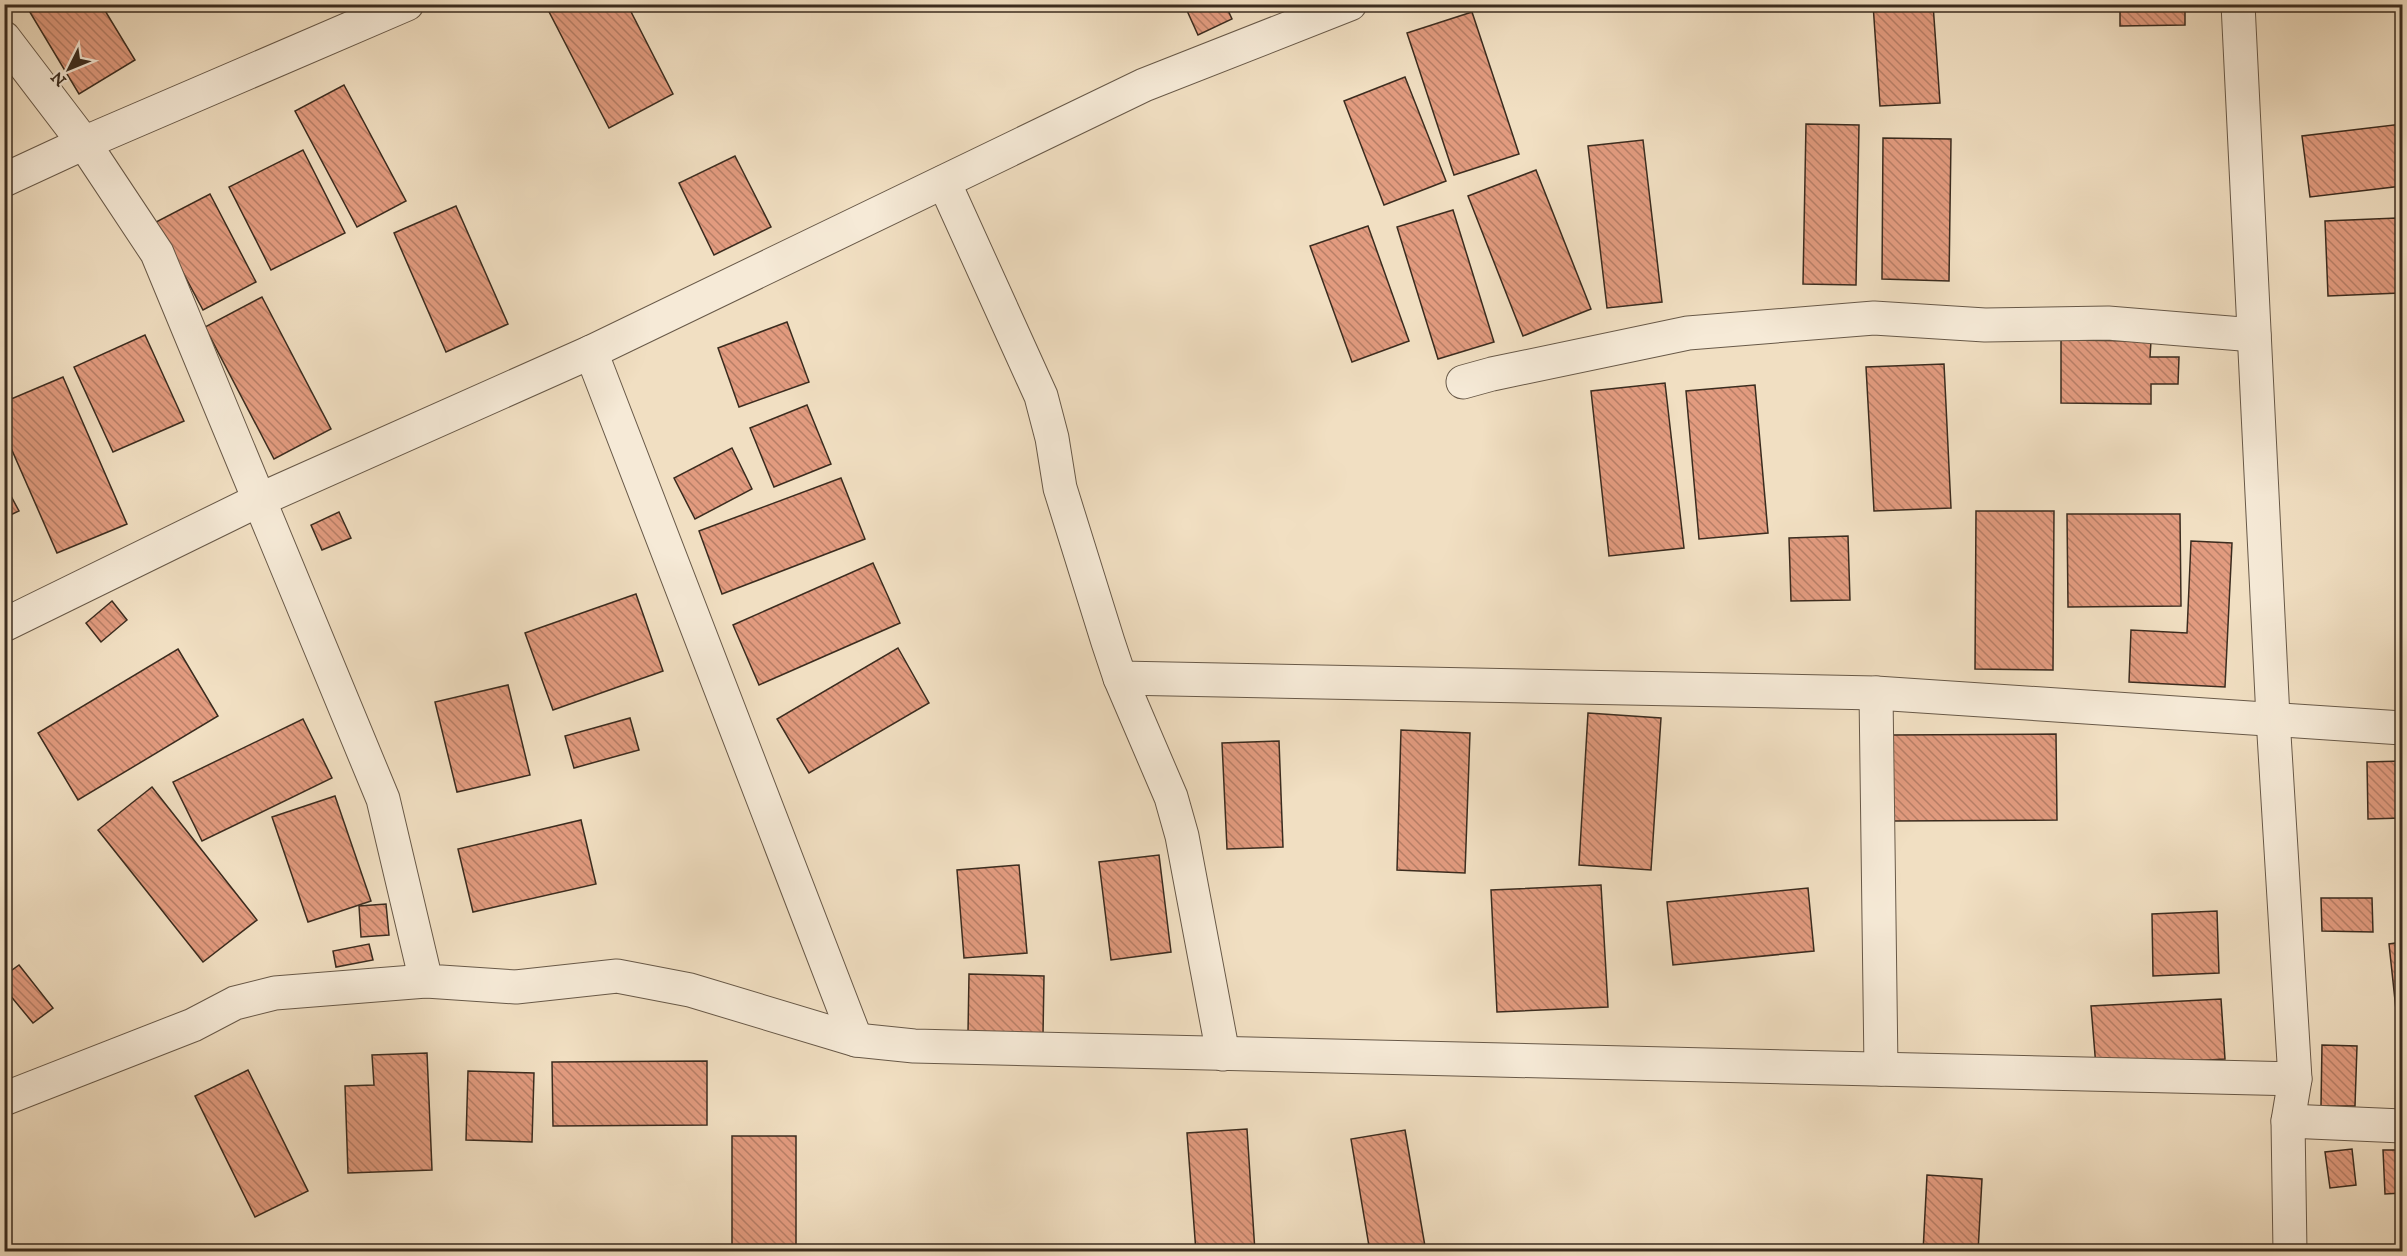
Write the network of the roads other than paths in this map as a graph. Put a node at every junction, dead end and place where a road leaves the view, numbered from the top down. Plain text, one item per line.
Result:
1 (407, 4) edge
2 (1350, 4) edge
3 (2238, 4) edge
4 (4, 38) edge
5 (84, 143) junction
6 (4, 180) edge
7 (944, 182) junction
8 (2254, 335) junction
9 (591, 352) junction
10 (1463, 382) dead end
11 (259, 500) junction
12 (4, 625) edge
13 (1120, 678) junction
14 (1876, 693) junction
15 (2273, 718) junction
16 (2403, 728) edge
17 (426, 981) junction
18 (856, 1040) junction
19 (1223, 1053) junction
20 (1881, 1070) junction
21 (2295, 1079) junction
22 (4, 1099) edge
23 (2288, 1121) junction
24 (2403, 1126) edge
25 (2290, 1251) edge

1 - 5 street
2 - 7 street
3 - 8 street
4 - 5 street
5 - 6 street
5 - 11 street
7 - 9 street
7 - 13 street
8 - 10 street
8 - 15 street
9 - 11 street
9 - 18 street
11 - 12 street
11 - 17 street
13 - 14 street
13 - 19 street
14 - 15 street
14 - 20 street
15 - 16 street
15 - 21 street
17 - 18 street
17 - 22 street
18 - 19 street
19 - 20 street
20 - 21 street
21 - 23 street
23 - 24 street
23 - 25 street

